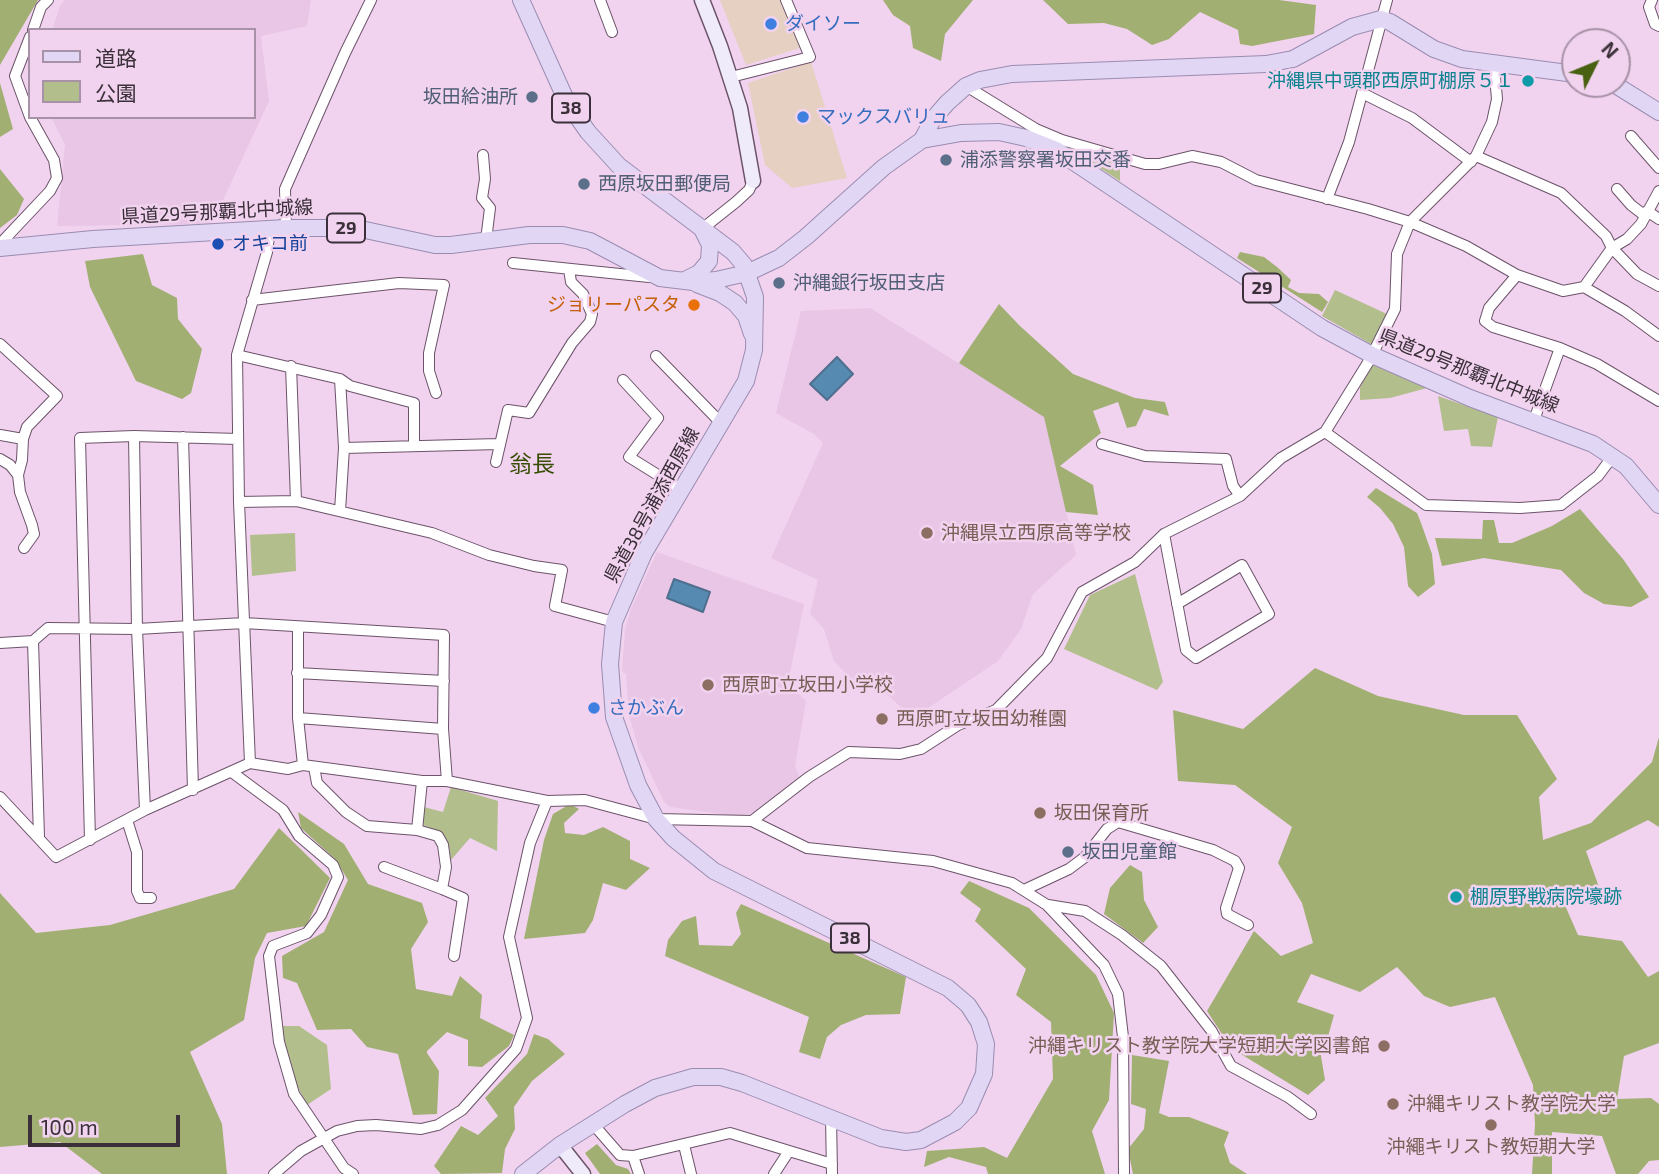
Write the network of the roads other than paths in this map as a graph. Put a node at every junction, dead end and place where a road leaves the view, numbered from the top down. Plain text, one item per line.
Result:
1 (48, 0) edge
2 (371, 0) edge
3 (521, 0) edge
4 (600, 0) edge
5 (702, 0) edge
6 (786, 0) edge
7 (1387, 0) edge
8 (1652, 0) edge
9 (1381, 19) junction
10 (1659, 26) edge
11 (34, 28) edge
12 (612, 32) dead end
13 (28, 43) edge
14 (1494, 65) junction
15 (1561, 72) edge
16 (730, 77) junction
17 (966, 86) junction
18 (1362, 93) junction
19 (1631, 95) edge
20 (28, 111) edge
21 (1659, 113) edge
22 (31, 119) edge
23 (1034, 134) junction
24 (1631, 136) dead end
25 (922, 140) junction
26 (1059, 145) junction
27 (482, 155) dead end
28 (1473, 159) junction
29 (1659, 169) edge
30 (753, 181) joint
31 (1617, 189) dead end
32 (1659, 191) edge
33 (1327, 199) junction
34 (1646, 213) junction
35 (1659, 219) edge
36 (1410, 222) junction
37 (278, 228) junction
38 (702, 229) junction
39 (486, 240) junction
40 (0, 246) edge
41 (1612, 248) junction
42 (513, 264) dead end
43 (569, 269) junction
44 (747, 273) junction
45 (1517, 275) junction
46 (660, 278) junction
47 (686, 282) junction
48 (1659, 286) edge
49 (1584, 288) junction
50 (252, 300) junction
51 (1659, 336) edge
52 (0, 344) edge
53 (1560, 348) junction
54 (754, 350) junction
55 (237, 355) junction
56 (1372, 355) junction
57 (656, 356) dead end
58 (291, 366) junction
59 (341, 379) junction
60 (623, 380) dead end
61 (436, 393) dead end
62 (1659, 401) edge
63 (1534, 420) junction
64 (722, 424) junction
65 (1325, 432) junction
66 (0, 435) edge
67 (134, 436) junction
68 (183, 437) junction
69 (23, 439) junction
70 (238, 439) junction
71 (499, 444) junction
72 (1102, 444) dead end
73 (414, 446) junction
74 (344, 448) junction
75 (1613, 456) junction
76 (0, 459) edge
77 (496, 462) dead end
78 (18, 475) junction
79 (682, 490) junction
80 (1240, 496) junction
81 (296, 501) junction
82 (239, 502) junction
83 (1659, 505) edge
84 (340, 512) junction
85 (1164, 534) junction
86 (24, 548) dead end
87 (1177, 604) junction
88 (614, 622) junction
89 (244, 623) junction
90 (189, 626) junction
91 (84, 627) junction
92 (298, 627) junction
93 (137, 629) junction
94 (33, 641) junction
95 (0, 643) edge
96 (297, 673) junction
97 (444, 681) junction
98 (298, 718) junction
99 (443, 729) junction
100 (250, 763) junction
101 (309, 766) junction
102 (233, 772) junction
103 (422, 781) junction
104 (447, 781) junction
105 (193, 790) junction
106 (0, 797) edge
107 (547, 802) junction
108 (145, 810) junction
109 (127, 820) junction
110 (656, 820) junction
111 (752, 821) junction
112 (417, 830) junction
113 (39, 837) junction
114 (90, 840) junction
115 (384, 867) dead end
116 (442, 889) junction
117 (1024, 890) junction
118 (151, 898) dead end
119 (1047, 905) junction
120 (1248, 925) dead end
121 (454, 956) dead end
122 (1311, 1114) dead end
123 (831, 1116) junction
124 (593, 1124) junction
125 (322, 1138) junction
126 (560, 1145) junction
127 (684, 1146) junction
128 (789, 1151) junction
129 (633, 1156) junction
130 (832, 1169) edge
131 (527, 1173) edge
132 (275, 1174) edge
133 (354, 1174) edge
134 (583, 1174) edge
135 (639, 1174) edge
136 (691, 1174) edge
137 (774, 1174) edge
138 (1124, 1174) edge

1 - 11 street
2 - 37 street
3 - 38 main road, 県道38号浦添西原線 / 38
4 - 12 street
5 - 16 street
6 - 16 street
7 - 9 street
8 - 10 street
9 - 14 main road
9 - 17 main road, 県道29号那覇北中城線 / 29
9 - 18 street
13 - 20 street
14 - 15 main road
14 - 28 street
16 - 30 street
17 - 23 street
17 - 25 main road, 県道29号那覇北中城線 / 29
18 - 28 street
18 - 33 street
19 - 21 main road
22 - 40 street
23 - 25 main road, 県道29号那覇北中城線 / 29
23 - 26 main road, 県道29号那覇北中城線 / 29
24 - 29 street
25 - 44 main road, 県道29号那覇北中城線 / 29
26 - 33 street
26 - 56 main road, 県道29号那覇北中城線 / 29
27 - 39 street
28 - 36 street
28 - 41 street
30 - 38 street
31 - 34 street
32 - 34 street
33 - 36 street
34 - 35 street
34 - 41 street
36 - 45 street
36 - 56 street
37 - 39 main road, 県道29号那覇北中城線 / 29
37 - 40 main road, 県道29号那覇北中城線 / 29
37 - 50 street
38 - 44 main road, 県道38号浦添西原線 / 38
38 - 47 main road
39 - 46 main road, 県道29号那覇北中城線 / 29
41 - 48 street
41 - 49 street
42 - 43 street
43 - 46 street
43 - 71 street
44 - 47 main road, 県道29号那覇北中城線 / 29
44 - 54 main road, 県道38号浦添西原線 / 38
45 - 49 street
45 - 53 street
46 - 47 main road, 県道29号那覇北中城線 / 29
47 - 54 main road
49 - 51 street
50 - 55 street
50 - 61 street
52 - 69 street
53 - 62 street
53 - 63 street
54 - 64 main road, 県道38号浦添西原線 / 38
55 - 58 street
55 - 70 street
56 - 63 main road, 県道29号那覇北中城線 / 29
56 - 65 street
57 - 64 street
58 - 59 street
58 - 81 street
59 - 73 street
59 - 74 street
60 - 79 street
63 - 75 main road, 県道29号那覇北中城線 / 29
64 - 79 main road, 県道38号浦添西原線 / 38
65 - 75 street
65 - 80 street
66 - 69 street
67 - 68 street
67 - 91 street
67 - 93 street
68 - 70 street
68 - 90 street
69 - 78 street
70 - 82 street
71 - 73 street
71 - 77 street
72 - 80 street
73 - 74 street
74 - 84 street
75 - 83 main road, 県道29号那覇北中城線 / 29
76 - 78 street
78 - 86 street
79 - 88 main road, 県道38号浦添西原線 / 38
80 - 85 street
81 - 82 street
81 - 84 street
82 - 89 street
84 - 88 street
85 - 87 street
85 - 111 street
87 - 87 street
88 - 110 main road, 県道38号浦添西原線 / 38
89 - 90 street
89 - 92 street
89 - 100 street
90 - 93 street
90 - 105 street
91 - 93 street
91 - 94 street
91 - 114 street
92 - 96 street
92 - 97 street
93 - 108 street
94 - 95 street
94 - 113 street
96 - 97 street
96 - 98 street
97 - 99 street
98 - 99 street
98 - 101 street
99 - 104 street
100 - 101 street
100 - 102 street
101 - 103 street
101 - 112 street
102 - 105 street
102 - 125 street
103 - 104 street
103 - 112 street
104 - 107 street
105 - 108 street
106 - 113 street
107 - 110 street
107 - 125 street
108 - 109 street
109 - 114 street
109 - 118 street
110 - 111 street
110 - 123 main road, 県道38号浦添西原線 / 38
111 - 117 street
112 - 116 street
113 - 114 street
115 - 116 street
116 - 121 street
117 - 119 street
117 - 120 street
119 - 122 street
119 - 138 street
123 - 124 main road, 県道38号浦添西原線 / 38
123 - 130 street
124 - 126 main road, 県道38号浦添西原線 / 38
124 - 129 street
125 - 132 street
125 - 133 street
126 - 131 main road, 県道38号浦添西原線 / 38
126 - 134 street
127 - 128 street
127 - 129 street
127 - 136 street
128 - 130 street
128 - 137 street
129 - 135 street

